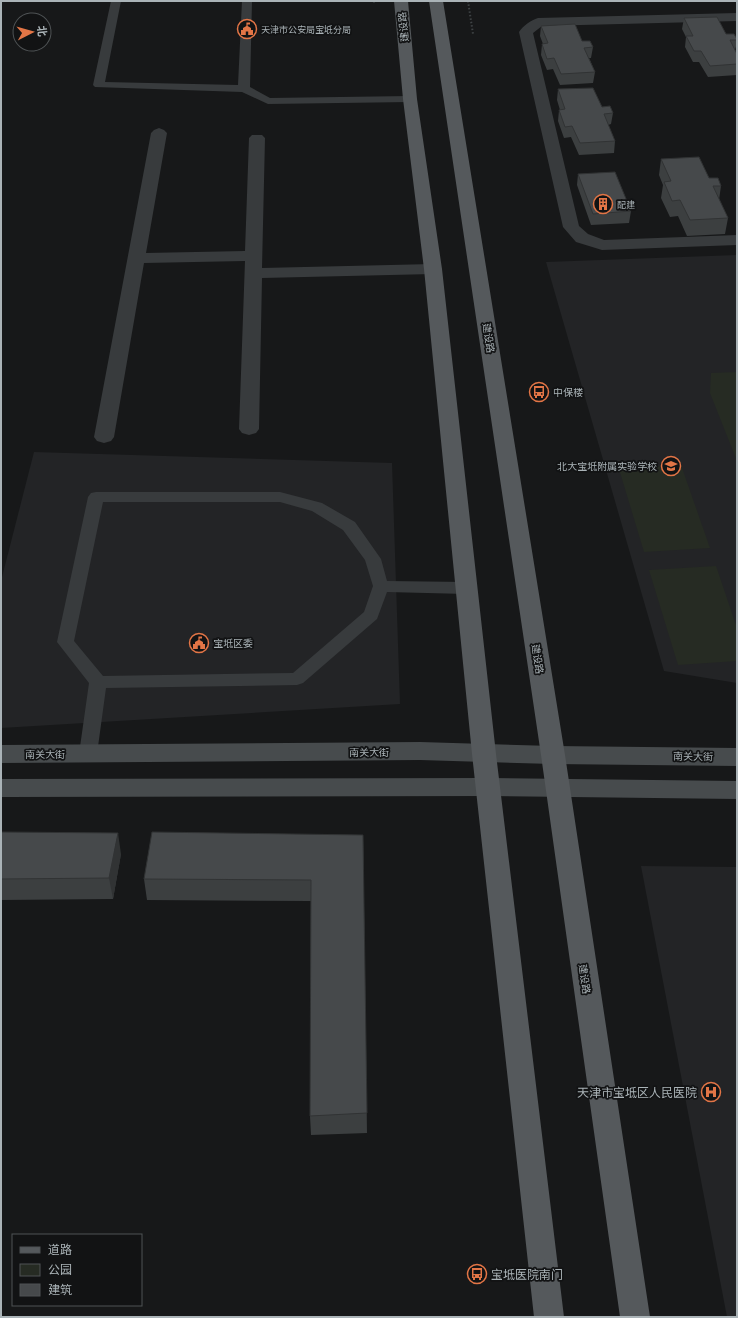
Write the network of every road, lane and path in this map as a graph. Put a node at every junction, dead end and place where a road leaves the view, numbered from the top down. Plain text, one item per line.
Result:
1 (116, 1) edge
2 (247, 1) edge
3 (374, 1) edge
4 (400, 1) edge
5 (436, 1) edge
6 (468, 1) edge
7 (374, 4) dead end
8 (737, 17) edge
9 (473, 34) dead end
10 (244, 89) junction
11 (410, 100) junction
12 (159, 133) dead end
13 (258, 138) dead end
14 (737, 240) edge
15 (253, 256) junction
16 (136, 258) junction
17 (433, 269) junction
18 (253, 273) junction
19 (249, 429) dead end
20 (104, 437) dead end
21 (381, 586) junction
22 (466, 588) junction
23 (98, 682) junction
24 (1, 754) edge
25 (88, 754) junction
26 (484, 754) junction
27 (553, 755) junction
28 (737, 757) edge
29 (489, 787) junction
30 (1, 788) edge
31 (557, 788) junction
32 (737, 790) edge
33 (549, 1317) edge
34 (635, 1317) edge

1 - 10 lane
2 - 10 lane
3 - 7 path
4 - 11 main road, 建设路
5 - 27 main road, 建设路
6 - 9 path
8 - 14 street
10 - 11 lane
11 - 17 main road, 建设路
12 - 16 street
13 - 15 street
15 - 16 street
15 - 18 street
16 - 20 street
17 - 18 street
17 - 22 main road, 建设路
18 - 19 street
21 - 22 lane
21 - 23 lane
21 - 23 lane
22 - 26 main road, 建设路
23 - 25 lane
24 - 25 main road, 南关大街
25 - 26 main road, 南关大街
26 - 27 main road, 南关大街
26 - 29 main road, 建设路
27 - 28 main road, 南关大街
27 - 31 main road, 建设路
29 - 30 main road
29 - 31 main road
29 - 33 main road, 建设路
31 - 32 main road
31 - 34 main road, 建设路

